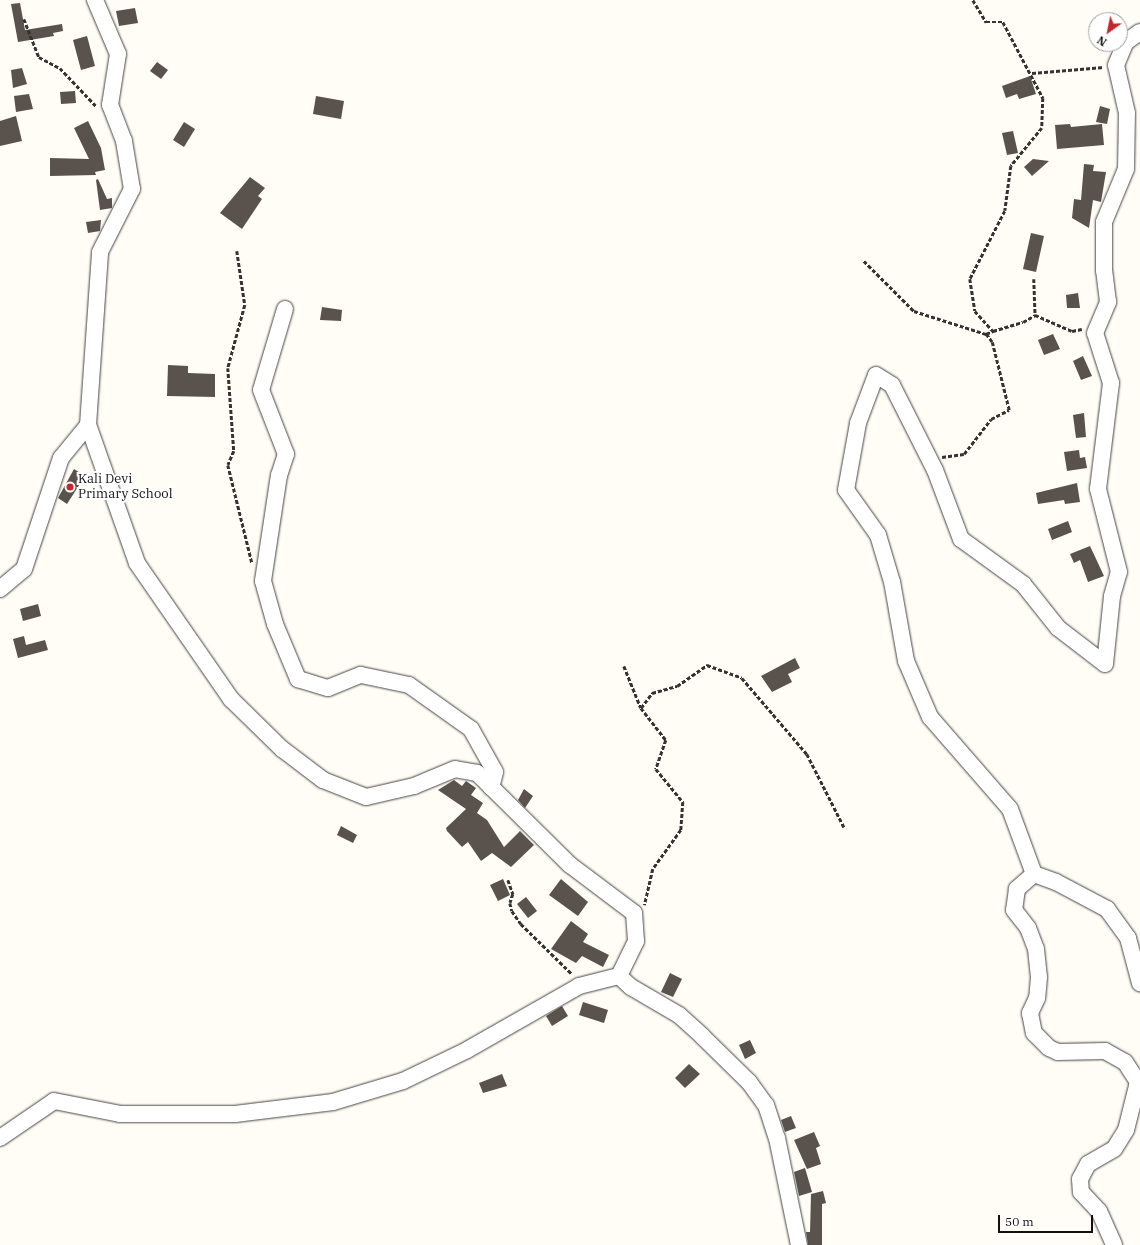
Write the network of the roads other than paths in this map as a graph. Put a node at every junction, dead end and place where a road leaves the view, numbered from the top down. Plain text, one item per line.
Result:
1 (95, 0) edge
2 (1140, 32) edge
3 (285, 309) dead end
4 (88, 425) junction
5 (0, 589) edge
6 (491, 788) junction
7 (1034, 874) junction
8 (619, 976) junction
9 (1140, 983) edge
10 (0, 1138) edge
11 (799, 1245) edge
12 (1114, 1245) edge

1 - 4 street
2 - 7 street
3 - 6 street
4 - 5 street
4 - 6 street
6 - 8 street
7 - 9 street
7 - 12 street
8 - 10 street
8 - 11 street

